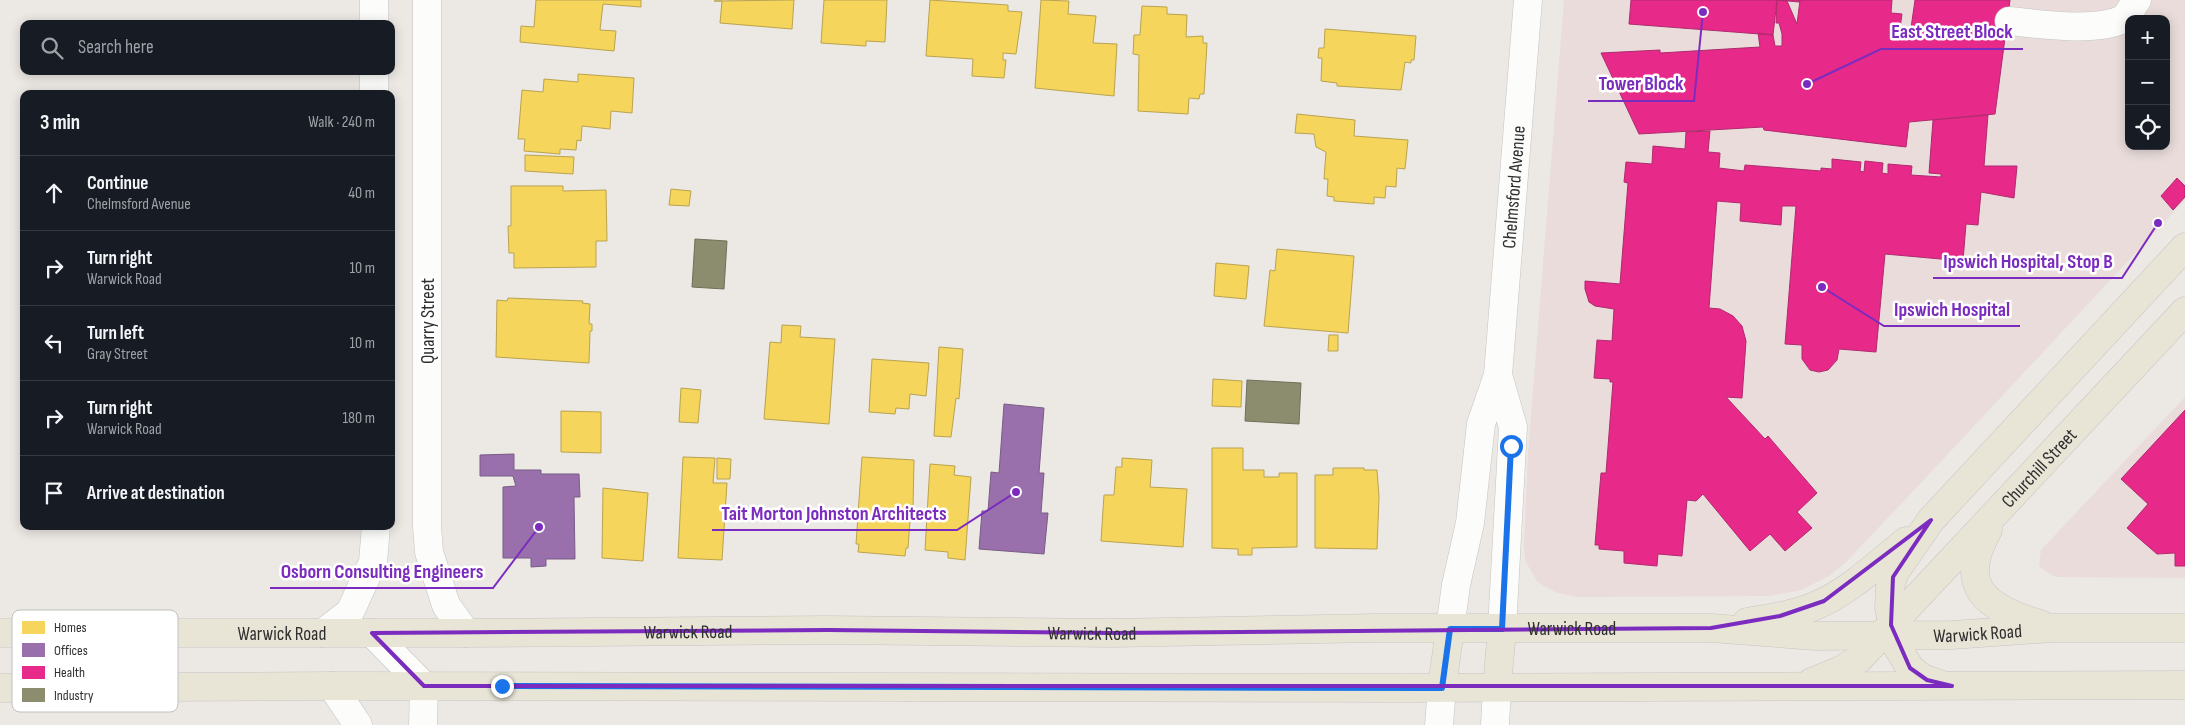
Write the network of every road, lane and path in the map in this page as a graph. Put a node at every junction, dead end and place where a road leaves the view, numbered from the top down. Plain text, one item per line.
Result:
1 (374, 0) edge
2 (427, 0) edge
3 (1528, 0) edge
4 (2137, 0) edge
5 (374, 20) edge
6 (2009, 21) dead end
7 (374, 75) edge
8 (374, 90) edge
9 (2185, 247) edge
10 (2185, 311) edge
11 (1498, 375) junction
12 (2001, 507) junction
13 (1932, 520) junction
14 (376, 530) edge
15 (1711, 628) junction
16 (2051, 628) junction
17 (2185, 628) edge
18 (1450, 629) junction
19 (1502, 629) junction
20 (1889, 632) junction
21 (178, 633) edge
22 (323, 633) junction
23 (372, 633) junction
24 (466, 633) junction
25 (2185, 685) edge
26 (332, 686) junction
27 (424, 686) junction
28 (1781, 686) junction
29 (1952, 686) junction
30 (178, 687) edge
31 (1497, 687) junction
32 (1442, 688) junction
33 (358, 725) edge
34 (424, 725) edge
35 (1439, 725) edge
36 (1495, 725) edge

1 - 5 street
2 - 24 street, Quarry Street
3 - 11 street, Chelmsford Avenue
4 - 6 street
7 - 8 street
9 - 13 main road
10 - 12 main road, Churchill Street
11 - 18 street, Chelmsford Avenue
11 - 19 street, Chelmsford Avenue
12 - 16 main road
12 - 20 main road, Churchill Street
13 - 15 main road
13 - 20 main road
14 - 22 street
15 - 19 main road, Warwick Road
15 - 20 main road, Warwick Road
16 - 17 main road, Warwick Road
16 - 20 main road, Warwick Road
18 - 19 main road, Warwick Road
18 - 24 main road, Warwick Road
18 - 32 main road
19 - 31 main road
20 - 28 main road, Churchill Street
20 - 29 main road
21 - 22 main road, Warwick Road
22 - 23 main road, Warwick Road
23 - 24 main road, Warwick Road
23 - 27 street
25 - 29 main road
26 - 27 main road
26 - 30 main road
26 - 33 street
27 - 32 main road
27 - 34 street
28 - 29 main road
28 - 31 main road
31 - 32 main road
31 - 36 street
32 - 35 street

